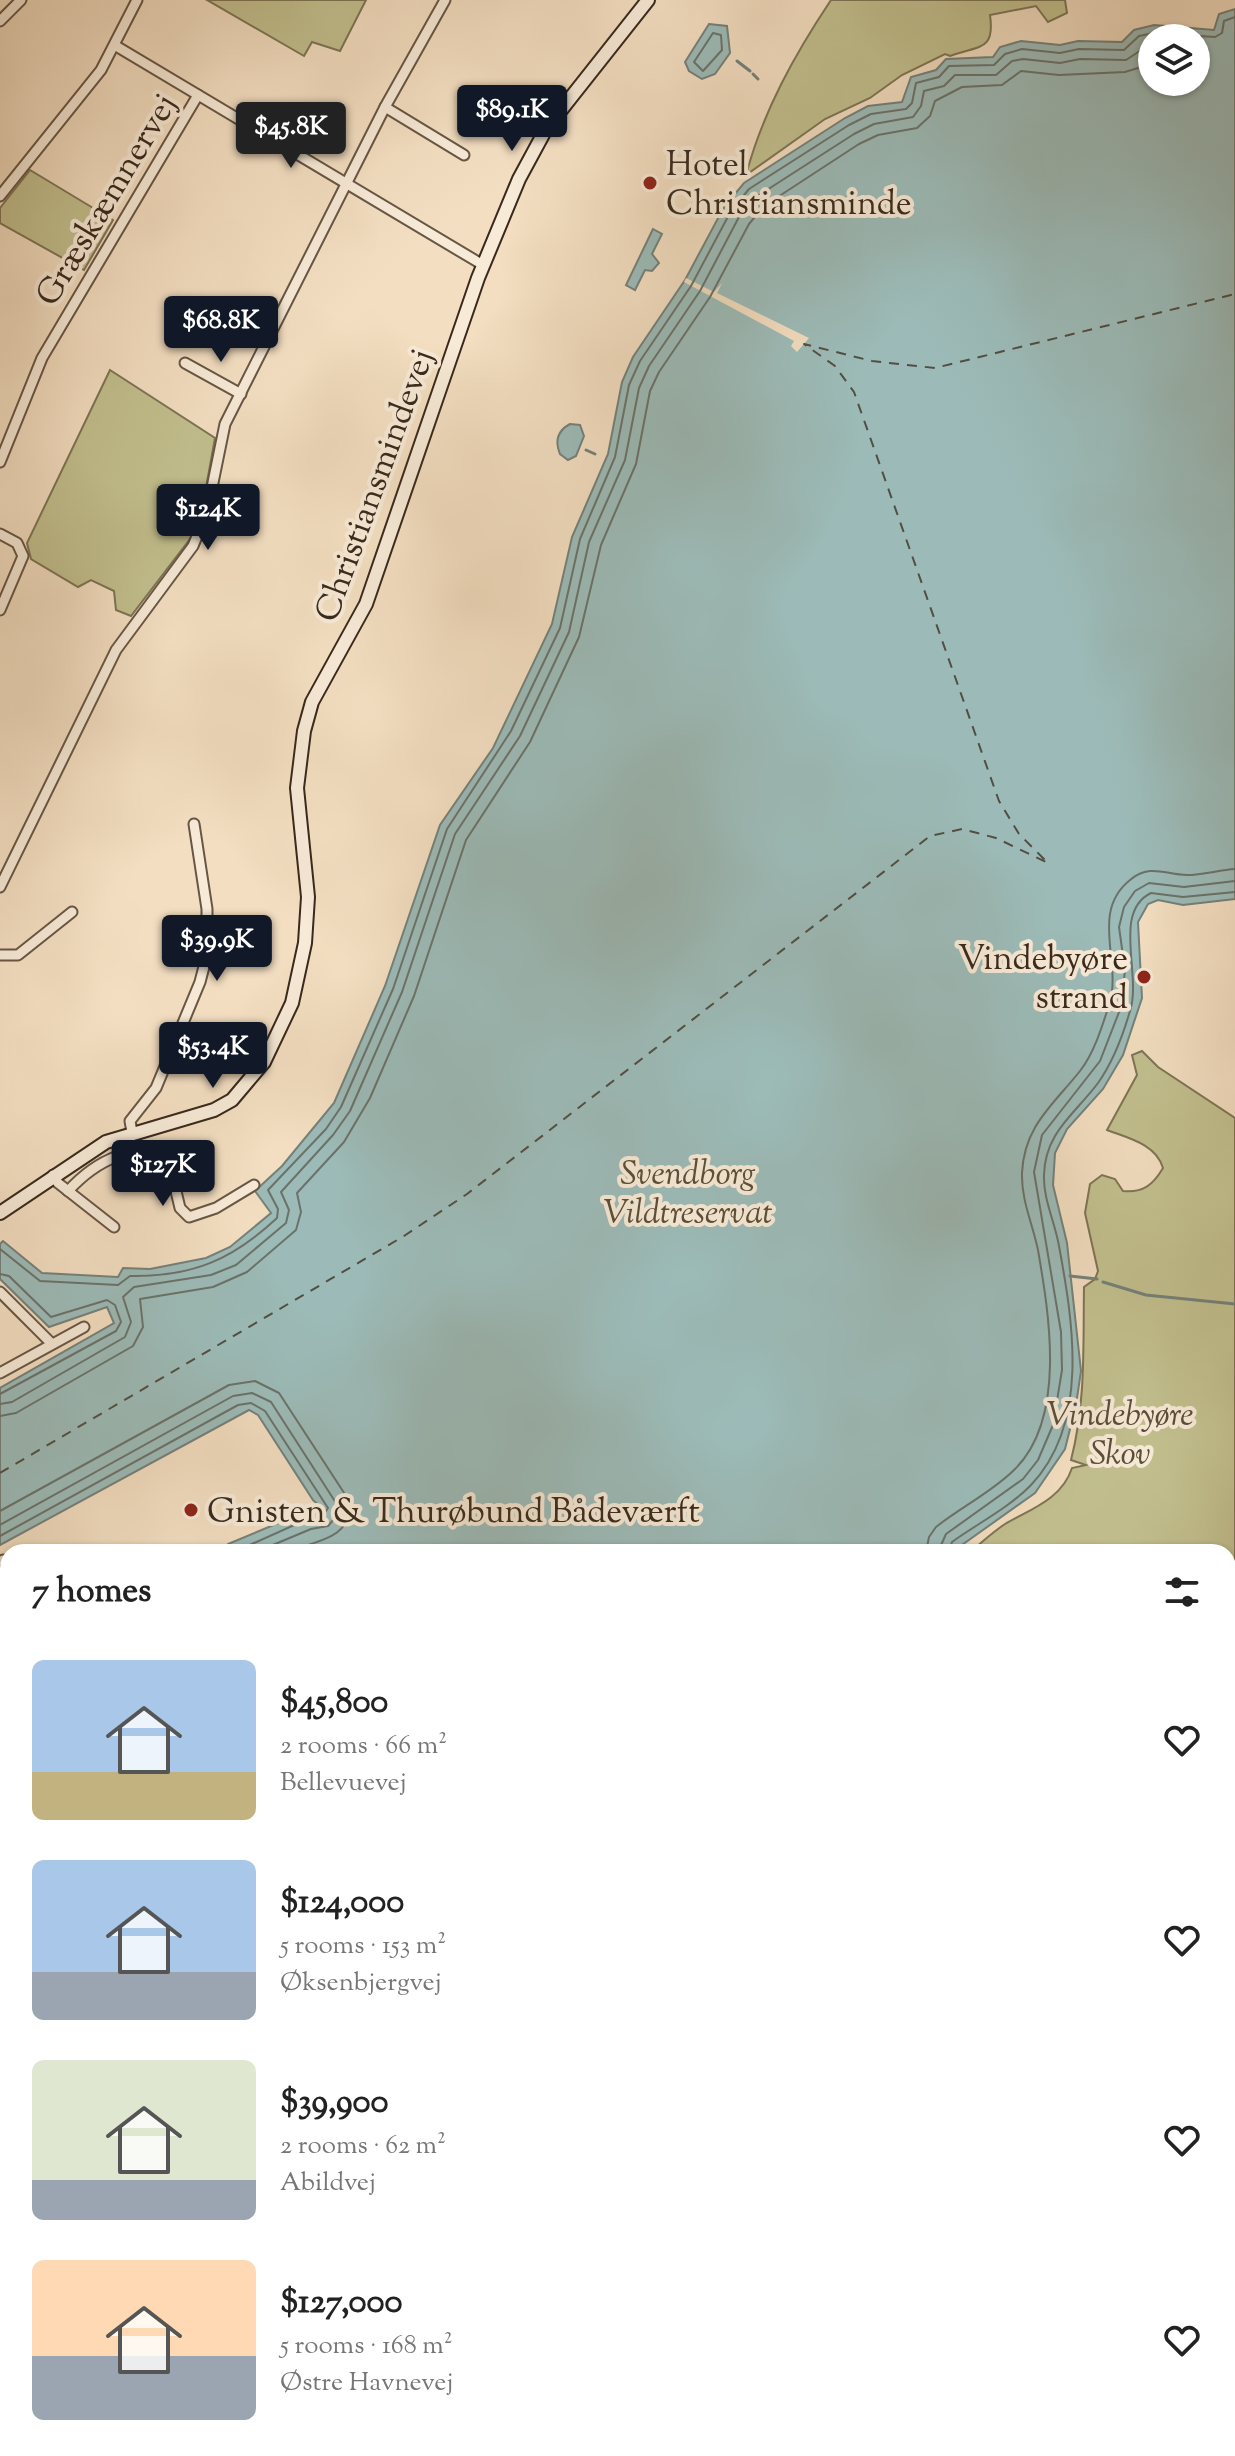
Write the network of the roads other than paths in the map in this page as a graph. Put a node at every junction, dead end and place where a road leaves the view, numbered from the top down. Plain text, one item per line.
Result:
1 (21, 0) edge
2 (137, 0) edge
3 (445, 0) edge
4 (648, 0) edge
5 (0, 21) edge
6 (116, 46) junction
7 (198, 95) junction
8 (385, 107) junction
9 (464, 155) dead end
10 (346, 184) junction
11 (0, 196) edge
12 (483, 265) junction
13 (185, 363) dead end
14 (241, 394) junction
15 (0, 462) edge
16 (0, 534) edge
17 (0, 610) edge
18 (194, 824) dead end
19 (0, 887) edge
20 (72, 912) dead end
21 (0, 955) edge
22 (132, 1132) junction
23 (53, 1175) junction
24 (254, 1185) dead end
25 (68, 1191) junction
26 (0, 1213) edge
27 (114, 1227) dead end
28 (0, 1292) edge
29 (84, 1327) dead end
30 (52, 1344) junction
31 (0, 1373) edge

1 - 5 street
2 - 6 street
3 - 8 street
4 - 12 street, Christiansmindevej
6 - 7 street
6 - 11 street
7 - 10 street
7 - 15 street, Græskæmnervej
8 - 9 street
8 - 10 street
10 - 12 street
10 - 14 street
12 - 22 street, Christiansmindevej
13 - 14 street
14 - 19 street
16 - 17 street
18 - 22 street
20 - 21 street
22 - 23 street, Christiansmindevej
23 - 25 street
23 - 26 street, Christiansmindevej
24 - 25 street
25 - 27 street
28 - 30 street
29 - 30 street
30 - 31 street

